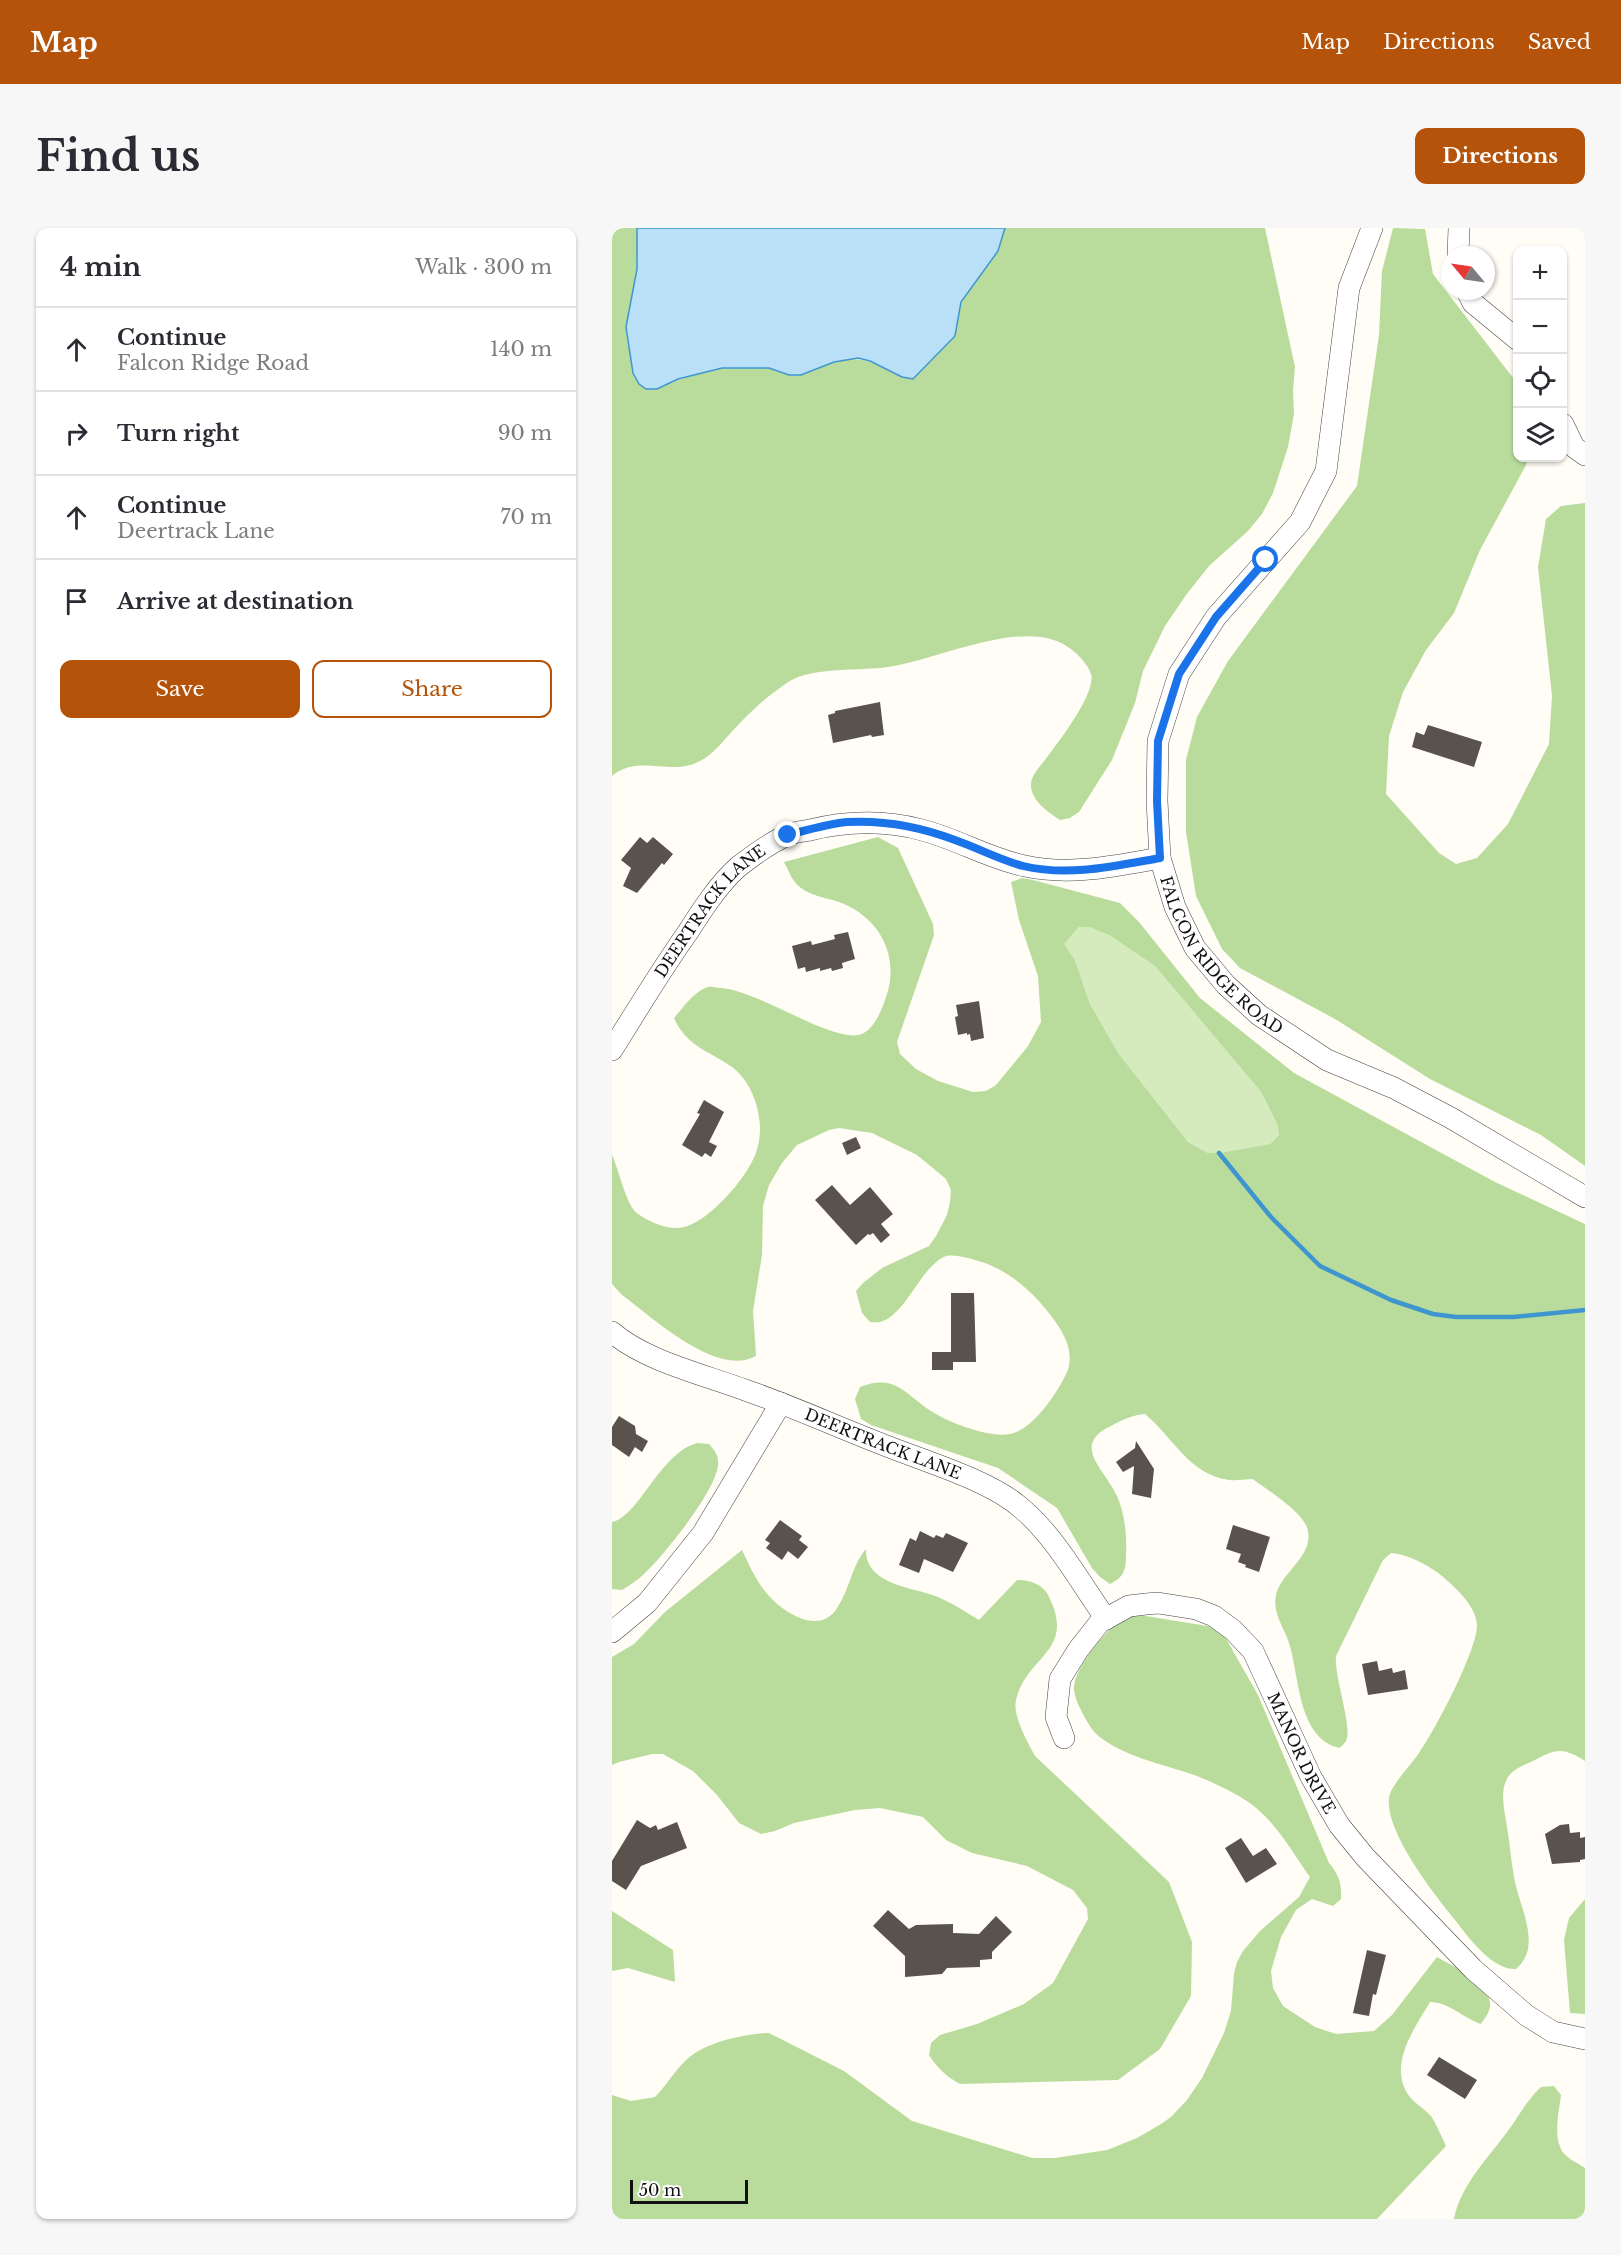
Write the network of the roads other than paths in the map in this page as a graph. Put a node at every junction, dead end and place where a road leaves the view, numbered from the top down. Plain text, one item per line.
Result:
1 (1372, 228) edge
2 (1459, 228) edge
3 (1458, 246) edge
4 (1472, 300) edge
5 (1513, 336) edge
6 (1567, 432) edge
7 (1585, 455) edge
8 (1160, 858) junction
9 (612, 1050) edge
10 (1585, 1197) edge
11 (612, 1332) edge
12 (781, 1402) junction
13 (1106, 1619) junction
14 (612, 1632) edge
15 (1064, 1738) dead end
16 (1585, 2039) edge

1 - 8 street, FALCON RIDGE ROAD
2 - 3 street
4 - 5 street
6 - 7 street
8 - 9 street, DEERTRACK LANE
8 - 10 street, FALCON RIDGE ROAD
11 - 12 street, DEERTRACK LANE
12 - 13 street, DEERTRACK LANE
12 - 14 street
13 - 15 street, MANOR DRIVE
13 - 16 street, MANOR DRIVE

